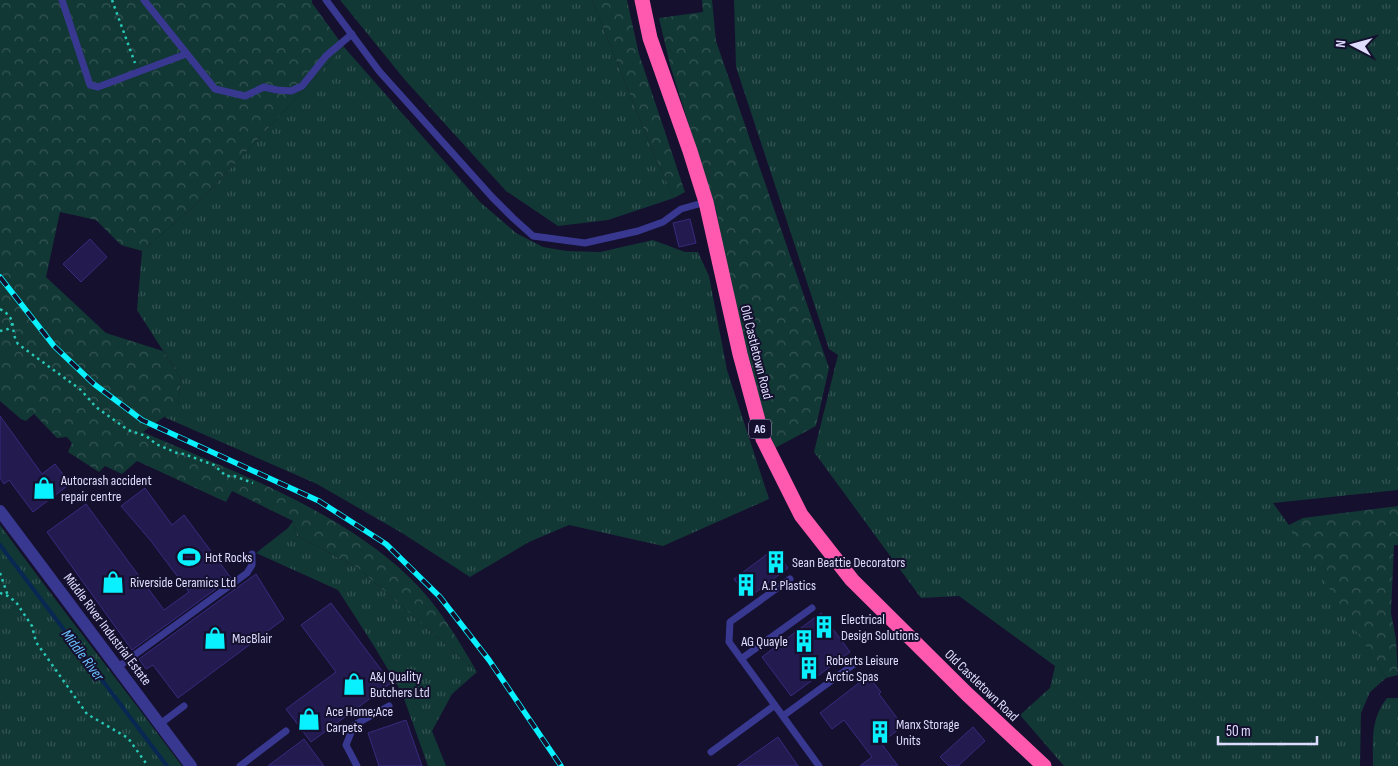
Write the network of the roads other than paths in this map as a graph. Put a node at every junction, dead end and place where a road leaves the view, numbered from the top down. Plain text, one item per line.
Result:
1 (62, 0) edge
2 (144, 0) edge
3 (326, 0) edge
4 (642, 0) edge
5 (352, 34) junction
6 (186, 54) junction
7 (706, 202) junction
8 (0, 511) edge
9 (252, 554) dead end
10 (790, 579) dead end
11 (812, 608) dead end
12 (741, 659) junction
13 (857, 662) dead end
14 (118, 667) junction
15 (775, 705) junction
16 (184, 706) dead end
17 (389, 706) dead end
18 (783, 716) junction
19 (160, 724) junction
20 (286, 731) dead end
21 (712, 752) dead end
22 (816, 765) edge
23 (1041, 765) edge
24 (191, 766) edge
25 (240, 766) edge
26 (357, 766) edge

1 - 6 lane
2 - 6 lane
3 - 5 lane
4 - 7 highway, Old Castletown Road / A6
5 - 6 lane
5 - 7 lane
7 - 23 highway, Old Castletown Road / A6
8 - 14 street, Middle River Industrial Estate
9 - 14 lane
10 - 12 lane
11 - 12 lane
12 - 15 lane
13 - 18 lane
14 - 19 street, Middle River Industrial Estate
15 - 18 lane
15 - 21 lane
16 - 19 lane
17 - 26 lane
18 - 22 lane
19 - 24 street, Middle River Industrial Estate
20 - 25 lane

